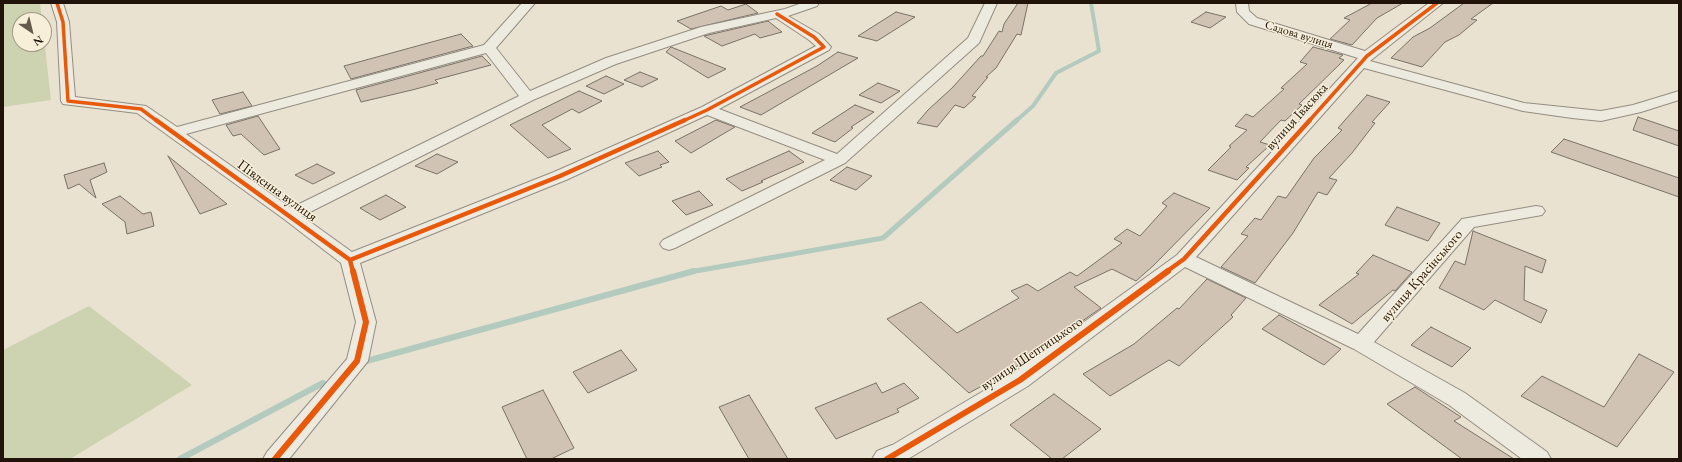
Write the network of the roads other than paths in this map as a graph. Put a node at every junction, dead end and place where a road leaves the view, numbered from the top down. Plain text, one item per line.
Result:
1 (57, 3) edge
2 (529, 3) edge
3 (813, 3) edge
4 (991, 3) edge
5 (1242, 3) edge
6 (1437, 3) edge
7 (777, 14) junction
8 (489, 48) junction
9 (1364, 60) junction
10 (1679, 95) edge
11 (528, 97) junction
12 (707, 110) junction
13 (176, 132) junction
14 (839, 160) junction
15 (1536, 211) dead end
16 (290, 214) junction
17 (669, 244) dead end
18 (1184, 259) junction
19 (350, 260) junction
20 (1361, 344) junction
21 (891, 458) edge
22 (275, 459) edge
23 (1540, 459) edge

1 - 13 street, Південна вулиця
2 - 8 street
3 - 7 street
4 - 14 street
5 - 9 street, Садова вулиця
6 - 9 street, вулиця Івасюка
7 - 11 street
7 - 12 street
8 - 11 street
8 - 13 street
9 - 10 street, Садова вулиця
9 - 18 street, вулиця Івасюка
11 - 16 street
12 - 14 street
12 - 19 street
13 - 16 street, Південна вулиця
14 - 17 street
15 - 20 street, вулиця Красінського
16 - 19 street, Південна вулиця
18 - 20 street
18 - 21 street, вулиця Шептицького
19 - 22 street
20 - 23 street

